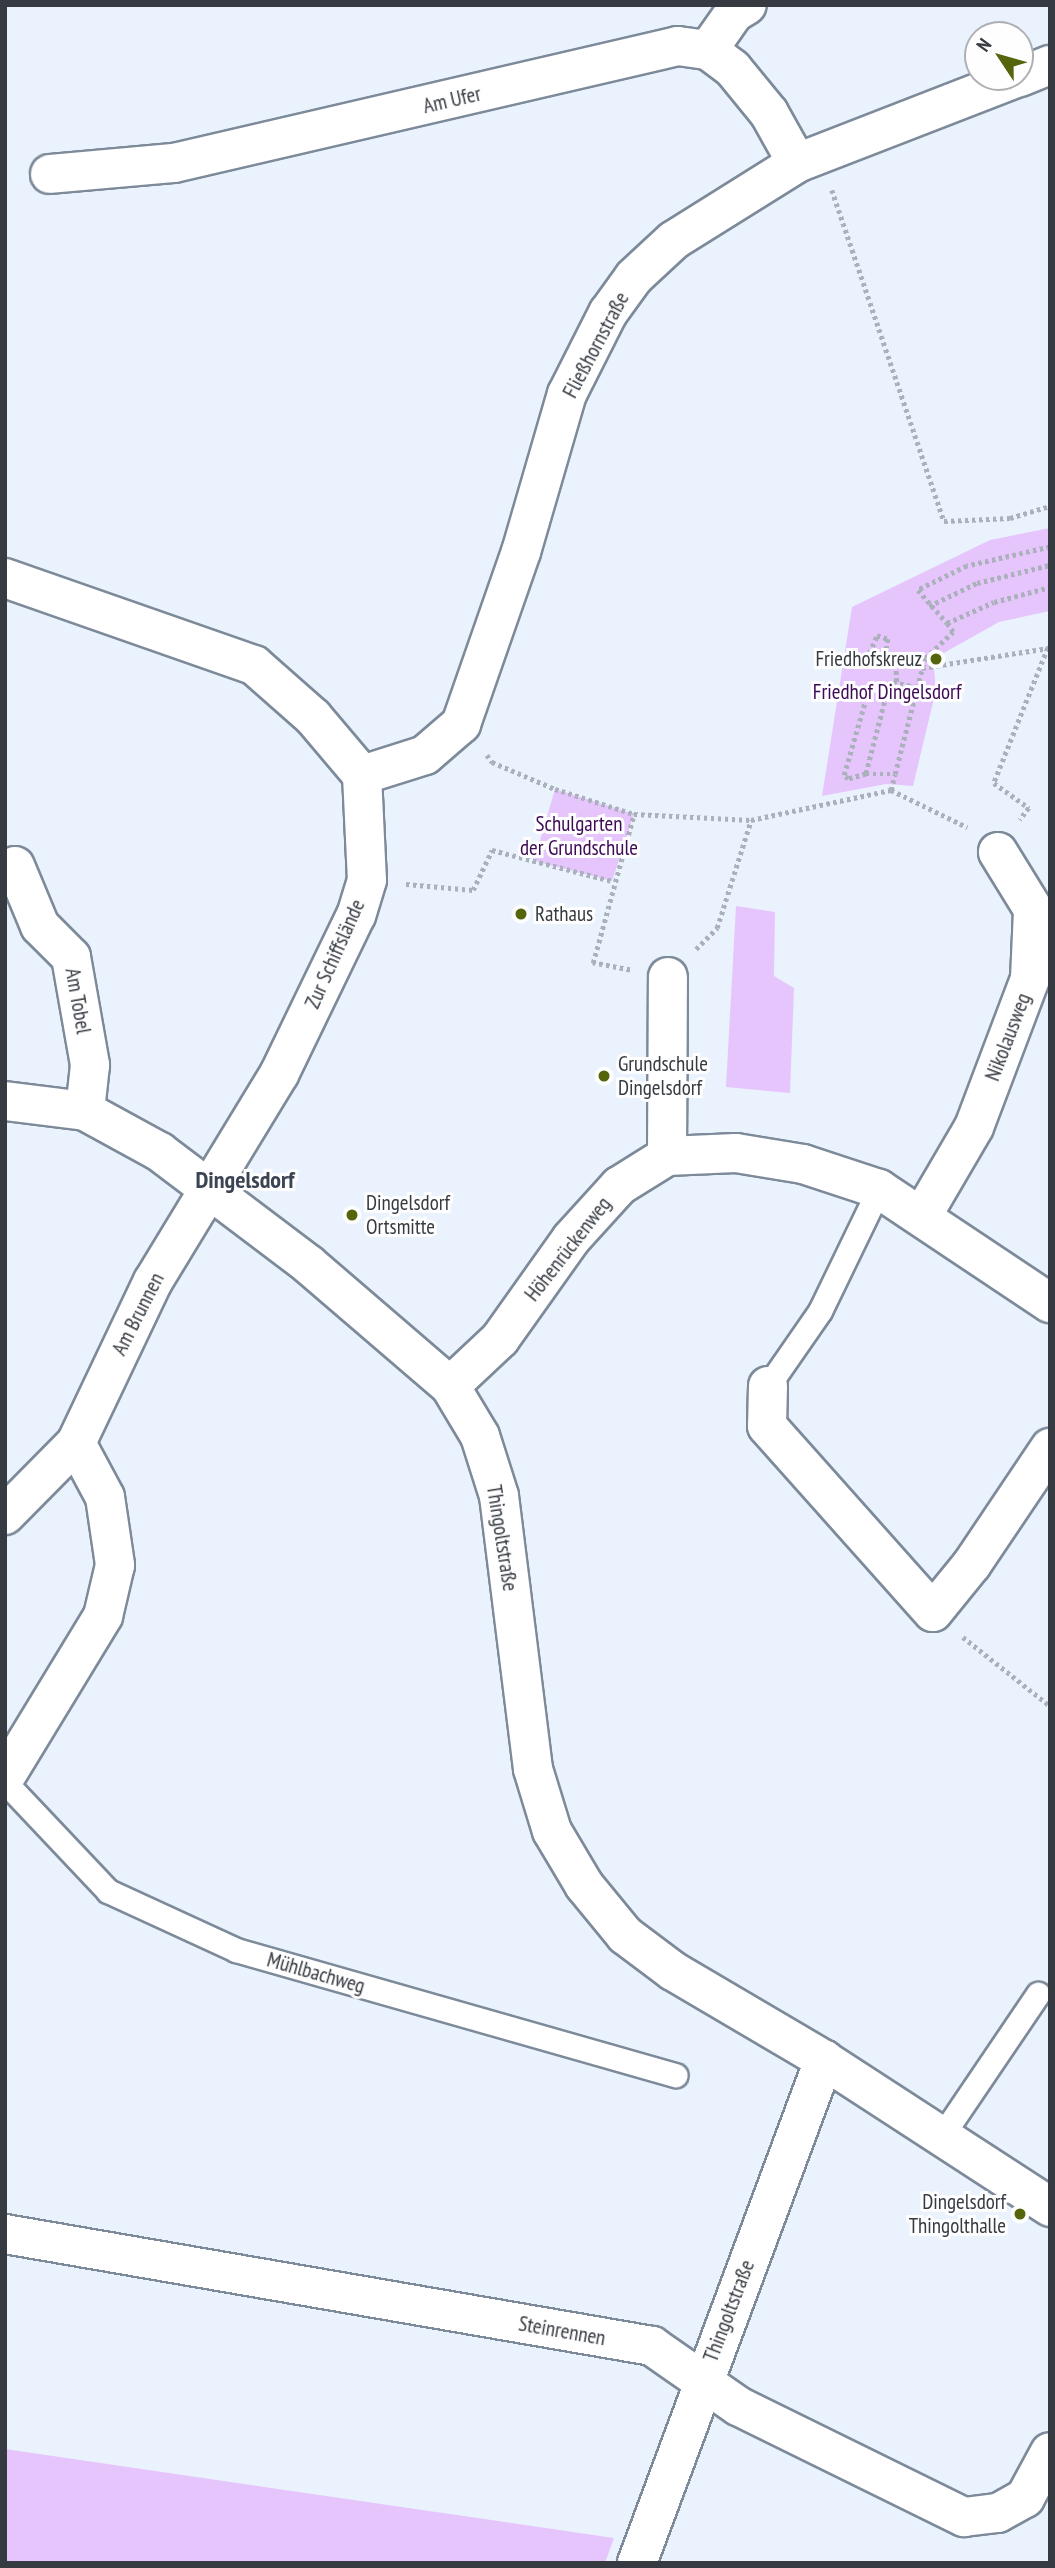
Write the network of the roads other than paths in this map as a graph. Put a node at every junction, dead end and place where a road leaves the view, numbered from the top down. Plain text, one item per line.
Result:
1 (747, 5) edge
2 (708, 50) junction
3 (984, 91) edge
4 (809, 159) junction
5 (50, 174) dead end
6 (5, 578) edge
7 (362, 775) junction
8 (999, 852) road end
9 (15, 866) dead end
10 (668, 977) road end
11 (5, 1101) edge
12 (85, 1111) junction
13 (667, 1156) junction
14 (879, 1189) junction
15 (212, 1191) junction
16 (922, 1216) junction
17 (1050, 1303) edge
18 (450, 1386) junction
19 (768, 1386) joint
20 (76, 1443) junction
21 (1050, 1448) edge
22 (5, 1515) edge
23 (5, 1780) edge
24 (1038, 1994) dead end
25 (824, 2060) junction
26 (676, 2075) dead end
27 (941, 2137) junction
28 (1050, 2207) edge
29 (5, 2234) edge
30 (704, 2378) junction
31 (1050, 2452) edge
32 (637, 2563) edge

1 - 2 street
2 - 4 street
2 - 5 street, Am Ufer
3 - 4 street, Fließhornstraße
4 - 7 street, Fließhornstraße
6 - 7 street
7 - 15 street, Zur Schiffslände
8 - 16 street, Nikolausweg
9 - 12 street, Am Tobel
10 - 13 street
11 - 12 street, Thingoltstraße
12 - 15 street, Thingoltstraße
13 - 14 street
13 - 18 street, Höhenrückenweg
14 - 16 street
14 - 19 lane
15 - 18 street, Thingoltstraße
15 - 20 street, Am Brunnen
16 - 17 street
18 - 25 street, Thingoltstraße
19 - 21 street
20 - 22 street, Am Brunnen
20 - 23 street, Mühlbachweg
23 - 26 lane, Mühlbachweg
24 - 27 lane
25 - 27 street, Thingoltstraße
25 - 30 street, Thingoltstraße
27 - 28 street, Thingoltstraße
29 - 30 street, Steinrennen
30 - 31 street, Steinrennen
30 - 32 street, Thingoltstraße

